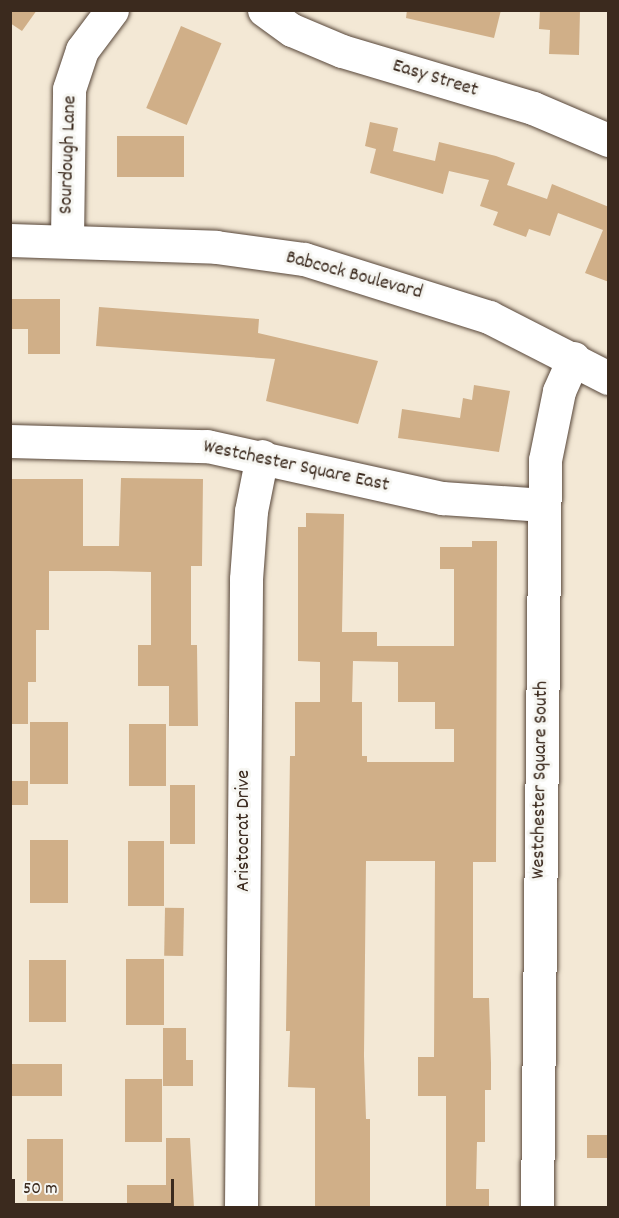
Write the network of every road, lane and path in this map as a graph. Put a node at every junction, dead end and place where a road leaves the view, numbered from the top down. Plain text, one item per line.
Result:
1 (111, 10) edge
2 (264, 10) edge
3 (607, 136) edge
4 (10, 240) edge
5 (67, 240) junction
6 (574, 358) junction
7 (609, 378) edge
8 (10, 441) edge
9 (262, 456) junction
10 (544, 505) junction
11 (241, 1208) edge
12 (537, 1208) edge

1 - 5 street, Sourdough Lane
2 - 3 street, Easy Street
4 - 5 street, Babcock Boulevard
5 - 6 street, Babcock Boulevard
6 - 7 street, Babcock Boulevard
6 - 10 street, Westchester Square South
8 - 9 street, Westchester Square East
9 - 10 street, Westchester Square East
9 - 11 street, Aristocrat Drive
10 - 12 street, Westchester Square South

